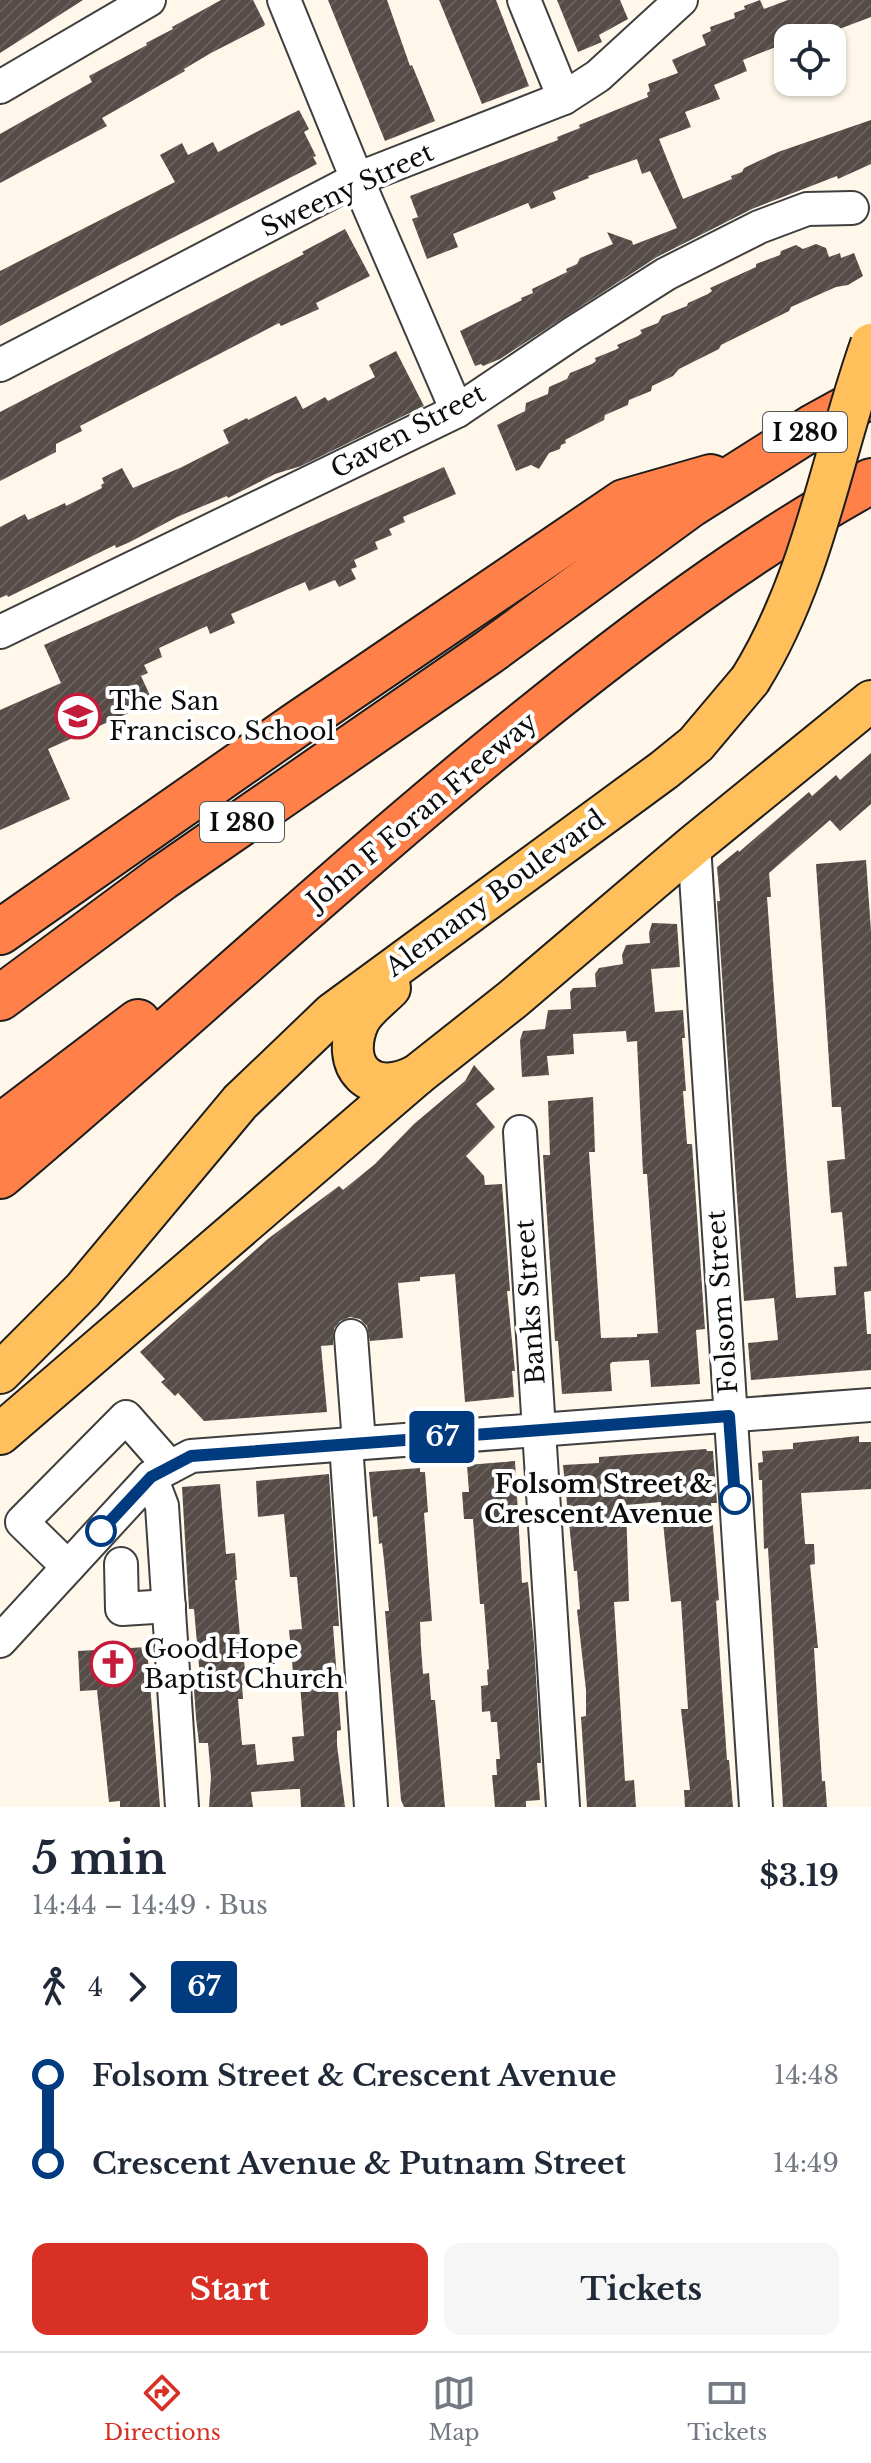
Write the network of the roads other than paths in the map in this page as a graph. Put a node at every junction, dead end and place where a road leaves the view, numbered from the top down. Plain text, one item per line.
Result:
1 (149, 0) edge
2 (284, 0) edge
3 (524, 0) edge
4 (681, 0) edge
5 (0, 87) edge
6 (564, 98) junction
7 (357, 179) junction
8 (852, 208) dead end
9 (871, 344) edge
10 (0, 365) edge
11 (871, 395) edge
12 (457, 411) junction
13 (751, 465) junction
14 (865, 485) edge
15 (0, 632) edge
16 (489, 652) junction
17 (871, 701) edge
18 (479, 761) junction
19 (694, 845) junction
20 (458, 920) junction
21 (0, 932) edge
22 (244, 964) junction
23 (0, 998) edge
24 (0, 1031) edge
25 (417, 1075) junction
26 (0, 1127) edge
27 (520, 1132) dead end
28 (0, 1176) edge
29 (0, 1197) edge
30 (351, 1336) dead end
31 (0, 1373) edge
32 (871, 1405) edge
33 (729, 1416) junction
34 (10, 1424) edge
35 (538, 1430) junction
36 (353, 1444) junction
37 (0, 1451) edge
38 (160, 1472) junction
39 (121, 1564) dead end
40 (68, 1567) junction
41 (169, 1606) junction
42 (0, 1641) edge
43 (182, 1807) edge
44 (371, 1807) edge
45 (563, 1807) edge
46 (756, 1807) edge

1 - 5 street
2 - 7 street
3 - 6 street
4 - 6 street, Sweeny Street
6 - 7 street, Sweeny Street
7 - 10 street, Sweeny Street
7 - 12 street
8 - 12 street, Gaven Street
9 - 20 main road, Alemany Boulevard, bridge
11 - 13 highway, I 280
12 - 15 street, Gaven Street
13 - 16 highway, I 280
13 - 21 highway
14 - 18 highway, John F Foran Freeway
16 - 23 highway, I 280
16 - 24 highway
17 - 19 main road
18 - 22 highway, John F Foran Freeway
18 - 26 highway
19 - 25 main road
19 - 33 street, Folsom Street
20 - 25 main road
20 - 31 main road, Alemany Boulevard
22 - 28 highway, John F Foran Freeway
22 - 29 highway
25 - 34 main road
27 - 35 street, Banks Street
30 - 36 street
32 - 33 street
33 - 35 street
33 - 46 street, Folsom Street
34 - 37 main road
35 - 36 street
35 - 45 street, Banks Street
36 - 38 street
36 - 44 street
38 - 40 street
38 - 40 street
38 - 41 street
39 - 41 street
40 - 42 street
41 - 43 street

